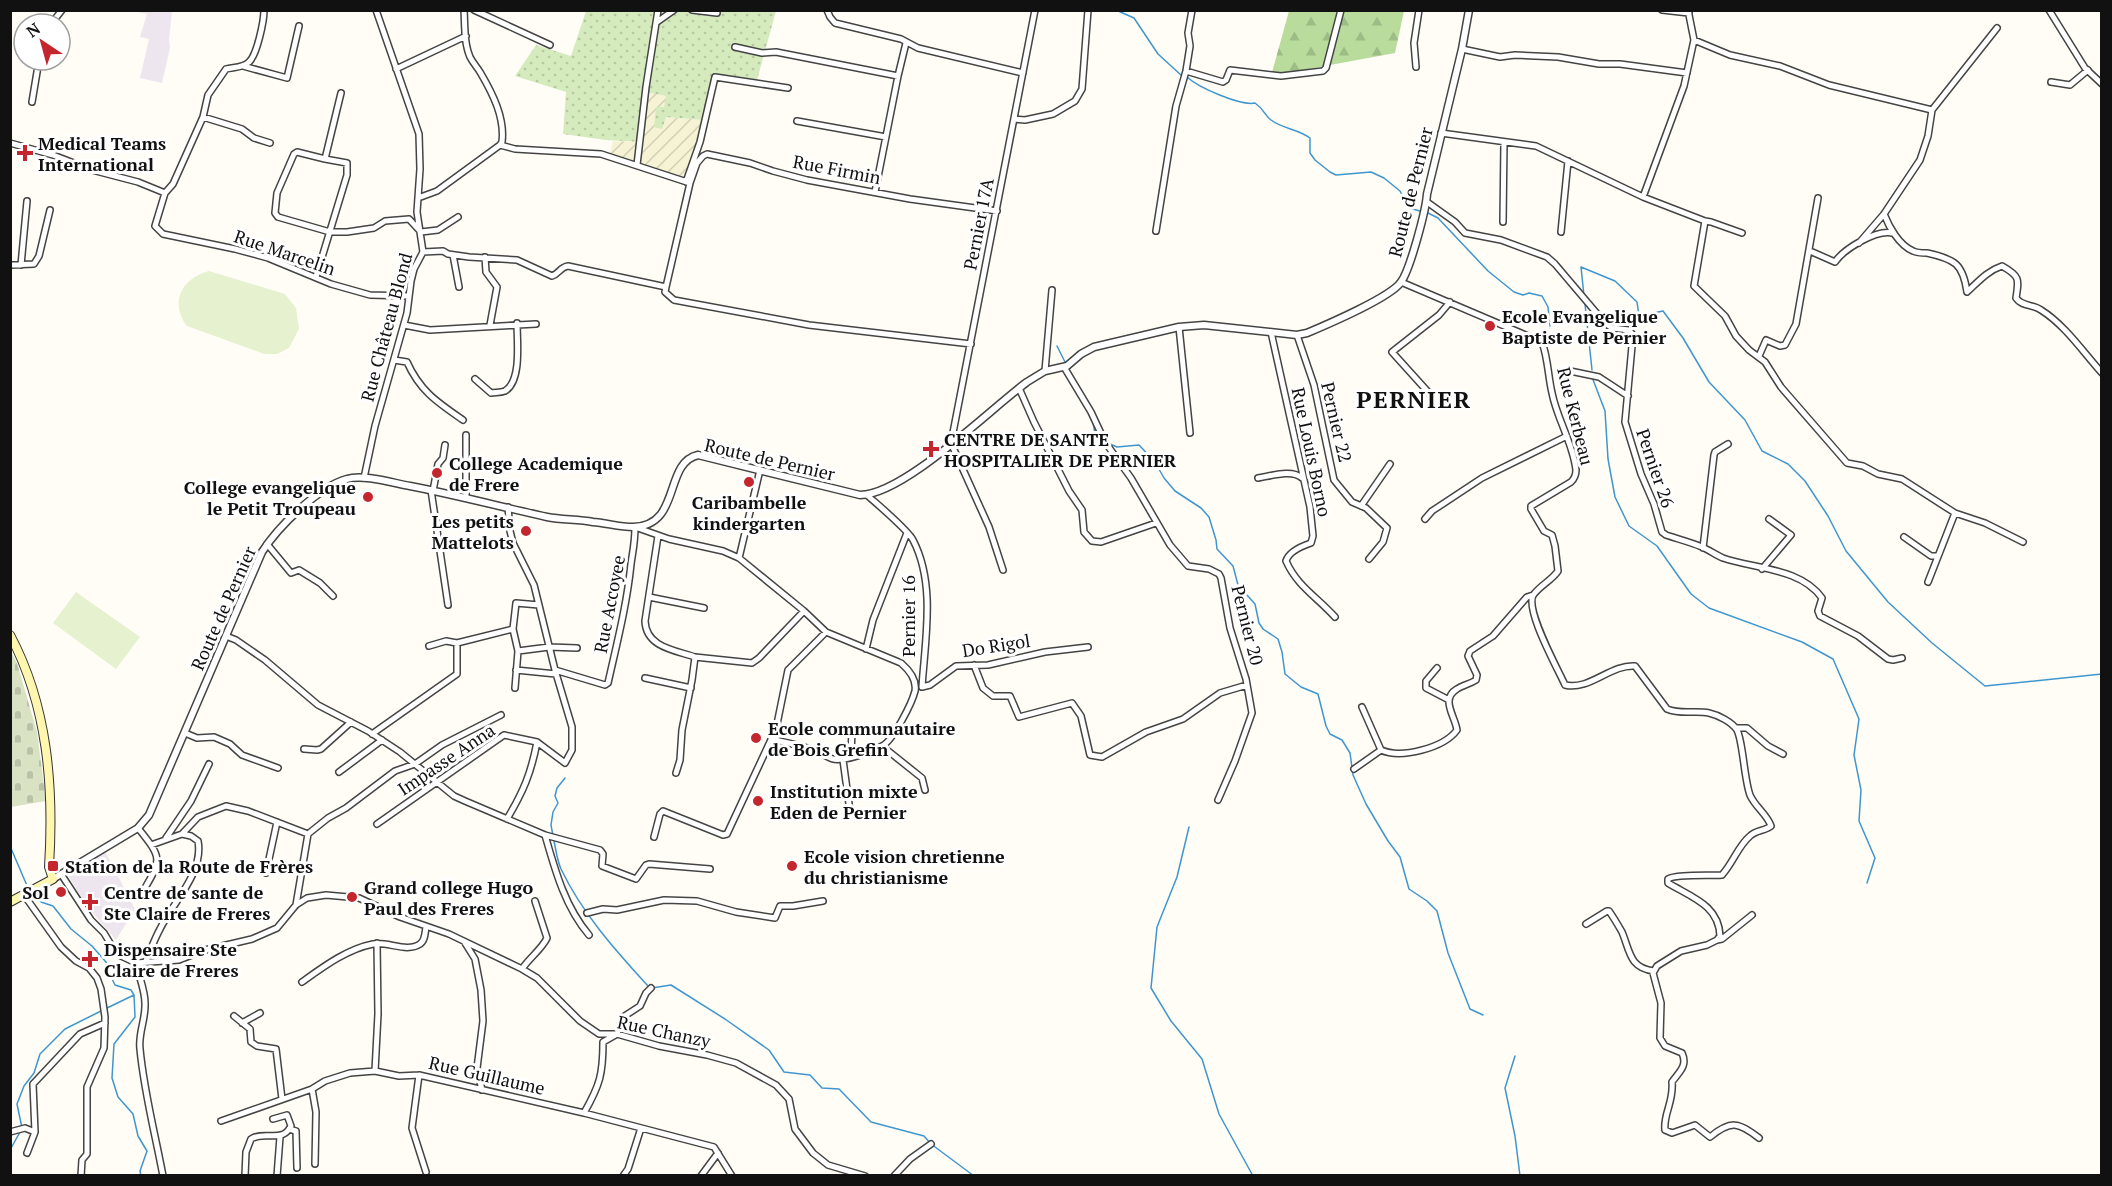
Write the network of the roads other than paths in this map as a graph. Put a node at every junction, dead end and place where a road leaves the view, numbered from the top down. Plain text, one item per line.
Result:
1 (264, 10) edge
2 (375, 10) edge
3 (464, 10) edge
4 (474, 10) edge
5 (658, 10) edge
6 (674, 10) edge
7 (692, 10) edge
8 (827, 10) edge
9 (1088, 10) edge
10 (1191, 10) edge
11 (1341, 10) edge
12 (1419, 10) edge
13 (1469, 10) edge
14 (1662, 10) edge
15 (2049, 10) edge
16 (1034, 11) edge
17 (1689, 12) edge
18 (717, 13) dead end
19 (657, 22) junction
20 (299, 26) dead end
21 (1997, 28) dead end
22 (466, 36) junction
23 (1694, 40) junction
24 (906, 43) junction
25 (550, 45) dead end
26 (735, 47) dead end
27 (1462, 49) junction
28 (243, 66) junction
29 (1416, 67) dead end
30 (396, 69) junction
31 (2088, 70) junction
32 (1186, 71) junction
33 (37, 72) edge
34 (1023, 73) junction
35 (1687, 73) junction
36 (898, 76) junction
37 (2051, 82) dead end
38 (2102, 84) edge
39 (788, 88) dead end
40 (341, 93) dead end
41 (32, 102) dead end
42 (1932, 110) junction
43 (203, 117) junction
44 (1014, 119) junction
45 (797, 121) dead end
46 (1441, 133) junction
47 (886, 137) junction
48 (1504, 142) junction
49 (10, 143) edge
50 (270, 143) dead end
51 (500, 145) junction
52 (325, 159) junction
53 (1568, 161) junction
54 (637, 165) junction
55 (688, 183) junction
56 (875, 192) junction
57 (165, 193) junction
58 (1643, 197) junction
59 (418, 198) junction
60 (1818, 198) dead end
61 (27, 201) dead end
62 (1427, 202) junction
63 (50, 210) dead end
64 (997, 211) junction
65 (1884, 214) junction
66 (458, 217) dead end
67 (1705, 221) junction
68 (1503, 222) dead end
69 (1156, 231) dead end
70 (330, 232) junction
71 (421, 232) junction
72 (1561, 232) dead end
73 (1893, 232) junction
74 (1742, 233) dead end
75 (1859, 243) junction
76 (1810, 251) junction
77 (423, 252) junction
78 (453, 255) junction
79 (484, 257) junction
80 (10, 265) edge
81 (21, 265) junction
82 (316, 277) junction
83 (1401, 282) junction
84 (459, 287) dead end
85 (666, 287) junction
86 (1052, 290) dead end
87 (409, 296) junction
88 (1450, 302) junction
89 (517, 323) junction
90 (536, 324) dead end
91 (404, 325) junction
92 (490, 325) junction
93 (1179, 327) junction
94 (1271, 333) junction
95 (1297, 335) junction
96 (970, 344) junction
97 (1759, 356) junction
98 (394, 360) junction
99 (1064, 367) junction
100 (1045, 371) junction
101 (1570, 371) dead end
102 (2102, 373) edge
103 (475, 379) dead end
104 (1019, 388) junction
105 (1429, 393) dead end
106 (1628, 396) junction
107 (463, 420) dead end
108 (1190, 433) dead end
109 (466, 435) dead end
110 (1567, 436) junction
111 (951, 443) junction
112 (1728, 444) dead end
113 (445, 445) dead end
114 (1390, 464) dead end
115 (760, 470) junction
116 (364, 478) junction
117 (1258, 478) dead end
118 (1303, 479) junction
119 (432, 491) junction
120 (867, 495) junction
121 (466, 498) junction
122 (1361, 506) junction
123 (508, 507) junction
124 (1955, 513) junction
125 (1425, 519) dead end
126 (1769, 519) dead end
127 (1156, 523) junction
128 (634, 527) junction
129 (907, 533) junction
130 (658, 536) junction
131 (1904, 537) dead end
132 (2023, 542) dead end
133 (267, 544) junction
134 (1703, 548) junction
135 (1938, 556) junction
136 (738, 558) junction
137 (1369, 559) dead end
138 (1762, 569) junction
139 (1003, 570) dead end
140 (1928, 582) dead end
141 (1533, 595) junction
142 (333, 596) dead end
143 (649, 597) junction
144 (448, 605) dead end
145 (538, 605) junction
146 (704, 608) dead end
147 (804, 611) junction
148 (1335, 617) dead end
149 (513, 629) junction
150 (826, 633) junction
151 (10, 635) edge
152 (226, 636) junction
153 (457, 643) junction
154 (429, 646) dead end
155 (549, 647) junction
156 (1088, 647) dead end
157 (577, 648) dead end
158 (866, 649) junction
159 (518, 651) junction
160 (695, 657) junction
161 (1902, 658) dead end
162 (974, 665) junction
163 (1437, 668) dead end
164 (516, 670) junction
165 (555, 672) junction
166 (645, 678) dead end
167 (1247, 685) junction
168 (922, 687) junction
169 (515, 688) dead end
170 (691, 688) junction
171 (915, 691) junction
172 (1449, 700) junction
173 (1362, 707) dead end
174 (501, 715) dead end
175 (351, 722) junction
176 (852, 728) dead end
177 (1736, 728) junction
178 (185, 734) junction
179 (372, 734) junction
180 (771, 739) junction
181 (382, 740) junction
182 (537, 742) junction
183 (882, 746) junction
184 (304, 749) dead end
185 (1381, 750) junction
186 (1783, 754) dead end
187 (851, 757) junction
188 (843, 760) junction
189 (415, 764) junction
190 (209, 765) dead end
191 (278, 768) dead end
192 (1354, 769) dead end
193 (339, 772) dead end
194 (676, 773) dead end
195 (438, 783) junction
196 (925, 790) dead end
197 (1218, 800) dead end
198 (850, 811) dead end
199 (507, 819) junction
200 (277, 822) junction
201 (377, 824) dead end
202 (138, 828) junction
203 (182, 834) junction
204 (308, 834) junction
205 (545, 835) junction
206 (654, 837) dead end
207 (165, 840) junction
208 (151, 845) junction
209 (710, 869) dead end
210 (266, 873) dead end
211 (61, 874) junction
212 (53, 879) junction
213 (142, 892) dead end
214 (24, 896) junction
215 (536, 901) dead end
216 (823, 901) dead end
217 (10, 902) edge
218 (296, 905) junction
219 (587, 913) dead end
220 (1752, 915) dead end
221 (1586, 924) dead end
222 (426, 927) junction
223 (589, 935) dead end
224 (1717, 940) junction
225 (377, 943) junction
226 (465, 943) junction
227 (136, 963) junction
228 (145, 963) junction
229 (522, 969) junction
230 (1654, 971) junction
231 (302, 982) dead end
232 (651, 988) dead end
233 (101, 989) junction
234 (93, 991) dead end
235 (260, 1013) dead end
236 (234, 1016) dead end
237 (105, 1023) junction
238 (242, 1023) junction
239 (618, 1034) junction
240 (375, 1071) junction
241 (419, 1075) junction
242 (312, 1089) junction
243 (482, 1090) junction
244 (282, 1099) junction
245 (584, 1113) junction
246 (273, 1119) dead end
247 (221, 1121) dead end
248 (641, 1128) junction
249 (289, 1129) junction
250 (10, 1132) edge
251 (35, 1132) junction
252 (280, 1137) junction
253 (1759, 1138) dead end
254 (931, 1144) dead end
255 (716, 1150) junction
256 (27, 1153) dead end
257 (315, 1164) dead end
258 (297, 1168) dead end
259 (426, 1172) dead end
260 (81, 1176) edge
261 (164, 1176) edge
262 (244, 1176) edge
263 (276, 1176) edge
264 (623, 1176) edge
265 (701, 1176) edge
266 (732, 1176) edge
267 (866, 1176) edge
268 (894, 1176) edge

1 - 28 street
2 - 30 street, Rue Château Blond
3 - 22 street
4 - 25 street
5 - 19 street
6 - 19 street
7 - 18 street
8 - 24 street
9 - 44 street
10 - 32 street
11 - 32 street
12 - 29 street
13 - 27 street, Route de Pernier
14 - 17 street
15 - 31 street
16 - 34 street, Pernier 17A
17 - 23 street
19 - 54 street
20 - 28 street
21 - 42 street
22 - 30 street
22 - 51 street
23 - 35 street
23 - 42 street
24 - 34 street
24 - 36 street
26 - 36 street
27 - 35 street
27 - 46 street, Route de Pernier
28 - 43 street
30 - 59 street, Rue Château Blond
31 - 37 street
31 - 38 street
32 - 69 street
33 - 41 street
34 - 44 street, Pernier 17A
35 - 58 street
36 - 47 street
39 - 55 street
40 - 52 street
42 - 65 street
43 - 50 street
43 - 57 street
44 - 64 street, Pernier 17A
45 - 47 street
46 - 48 street
46 - 62 street, Route de Pernier
47 - 56 street
48 - 53 street
48 - 68 street
49 - 57 street
51 - 54 street
51 - 59 street
52 - 70 street
52 - 70 street
53 - 58 street
53 - 72 street
54 - 55 street
55 - 56 street, Rue Firmin
55 - 85 street
56 - 64 street, Rue Firmin
57 - 82 street, Rue Marcelin
58 - 67 street
59 - 71 street, Rue Château Blond
60 - 76 street
61 - 81 street
62 - 83 street, Route de Pernier
62 - 106 street, Pernier 26
63 - 81 street
64 - 96 street, Pernier 17A
65 - 73 street
65 - 75 street
66 - 71 street
67 - 74 street
67 - 97 street
70 - 71 street
70 - 82 street
71 - 77 street, Rue Château Blond
73 - 75 street
73 - 102 street
75 - 76 street
76 - 97 street
77 - 78 street
77 - 87 street, Rue Château Blond
78 - 79 street
78 - 84 street
79 - 85 street
79 - 92 street
80 - 81 street
82 - 87 street, Rue Marcelin
83 - 88 street, Rue Kerbeau
83 - 95 street, Route de Pernier
85 - 96 street
86 - 100 street
87 - 91 street, Rue Château Blond
88 - 105 street
88 - 110 street, Rue Kerbeau
89 - 90 street
89 - 92 street
89 - 103 street
91 - 92 street
91 - 98 street, Rue Château Blond
93 - 94 street, Route de Pernier
93 - 99 street, Route de Pernier
93 - 108 street
94 - 95 street, Route de Pernier
94 - 118 street, Rue Louis Borno
95 - 122 street, Pernier 22
96 - 111 street, Pernier 17A
97 - 124 street
98 - 107 street
98 - 116 street, Rue Château Blond
99 - 100 street, Route de Pernier
99 - 127 street, Pernier 20
100 - 104 street, Route de Pernier
101 - 106 street
104 - 111 street, Route de Pernier
104 - 127 street
106 - 134 street, Pernier 26
109 - 121 street
110 - 125 street
110 - 141 street, Rue Kerbeau
111 - 120 street, Route de Pernier
111 - 139 street
112 - 134 street
113 - 119 street
114 - 122 street
115 - 120 street, Route de Pernier
115 - 128 street, Route de Pernier
115 - 136 street
116 - 119 street, Route de Pernier
116 - 133 street, Route de Pernier
117 - 118 street
118 - 148 street, Rue Louis Borno
119 - 121 street, Route de Pernier
119 - 144 street
120 - 129 street, Pernier 16
121 - 123 street, Route de Pernier
122 - 137 street, Pernier 22
123 - 128 street, Route de Pernier
123 - 145 street
124 - 132 street
124 - 135 street
126 - 138 street
127 - 167 street, Pernier 20
128 - 130 street
128 - 165 street, Rue Accoyee
129 - 158 street
129 - 168 street, Pernier 16
130 - 136 street
130 - 143 street
131 - 135 street
133 - 142 street
133 - 152 street, Route de Pernier
134 - 138 street, Pernier 26
135 - 140 street
136 - 147 street
138 - 161 street, Pernier 26
141 - 172 street
141 - 177 street
143 - 146 street
143 - 160 street
145 - 149 street
145 - 155 street
147 - 150 street
147 - 160 street
149 - 153 street
149 - 159 street
150 - 158 street
150 - 180 street
151 - 212 main road
152 - 175 street
152 - 178 street, Route de Pernier
153 - 154 street
153 - 179 street
155 - 157 street, Rue Accoyee
155 - 159 street, Rue Accoyee
155 - 165 street
156 - 162 street, Do Rigol
158 - 171 street
159 - 164 street
160 - 170 street
162 - 167 street
162 - 168 street, Do Rigol
163 - 172 street
164 - 165 street
164 - 169 street
165 - 182 street, Impasse Anna
166 - 170 street
167 - 197 street, Pernier 20
168 - 171 street, Do Rigol
170 - 194 street
171 - 183 street
172 - 185 street
173 - 185 street
174 - 189 street
175 - 179 street
175 - 184 street
176 - 187 street
177 - 186 street
177 - 224 street
178 - 191 street
178 - 202 street, Route de Pernier
179 - 181 street
180 - 188 street
180 - 206 street
181 - 189 street
181 - 193 street
182 - 195 street, Impasse Anna
182 - 199 street
183 - 187 street
183 - 196 street
185 - 192 street
187 - 188 street
188 - 198 street
189 - 195 street
189 - 204 street
190 - 207 street
195 - 199 street
195 - 201 street, Impasse Anna
199 - 205 street
200 - 203 street
200 - 204 street
200 - 210 street
202 - 208 street
202 - 211 street, Route de Pernier
203 - 207 street
203 - 228 street
204 - 218 street
205 - 209 street
205 - 223 street
207 - 208 street
208 - 213 street
211 - 212 street, Route de Pernier
211 - 227 street
212 - 214 main road
214 - 217 main road
214 - 233 street
215 - 229 street
216 - 219 street
218 - 222 street, Rue Chanzy
218 - 228 street
220 - 224 street
221 - 230 street
222 - 225 street
222 - 226 street, Rue Chanzy
224 - 230 street
225 - 231 street
225 - 240 street
226 - 229 street, Rue Chanzy
226 - 243 street
227 - 228 street
227 - 261 street
229 - 239 street, Rue Chanzy
230 - 253 street
232 - 239 street
233 - 234 street
233 - 237 street
235 - 238 street
236 - 238 street
237 - 251 street
237 - 260 street
238 - 244 street
239 - 245 street
239 - 267 street, Rue Chanzy
240 - 241 street, Rue Guillaume
240 - 242 street, Rue Guillaume
241 - 243 street, Rue Guillaume
241 - 259 street
242 - 244 street, Rue Guillaume
242 - 257 street
243 - 245 street, Rue Guillaume
244 - 247 street, Rue Guillaume
245 - 248 street, Rue Guillaume
246 - 249 street
248 - 255 street, Rue Guillaume
248 - 264 street
249 - 252 street
249 - 258 street
250 - 251 street
251 - 256 street
252 - 262 street
252 - 263 street
254 - 268 street
255 - 265 street
255 - 266 street

